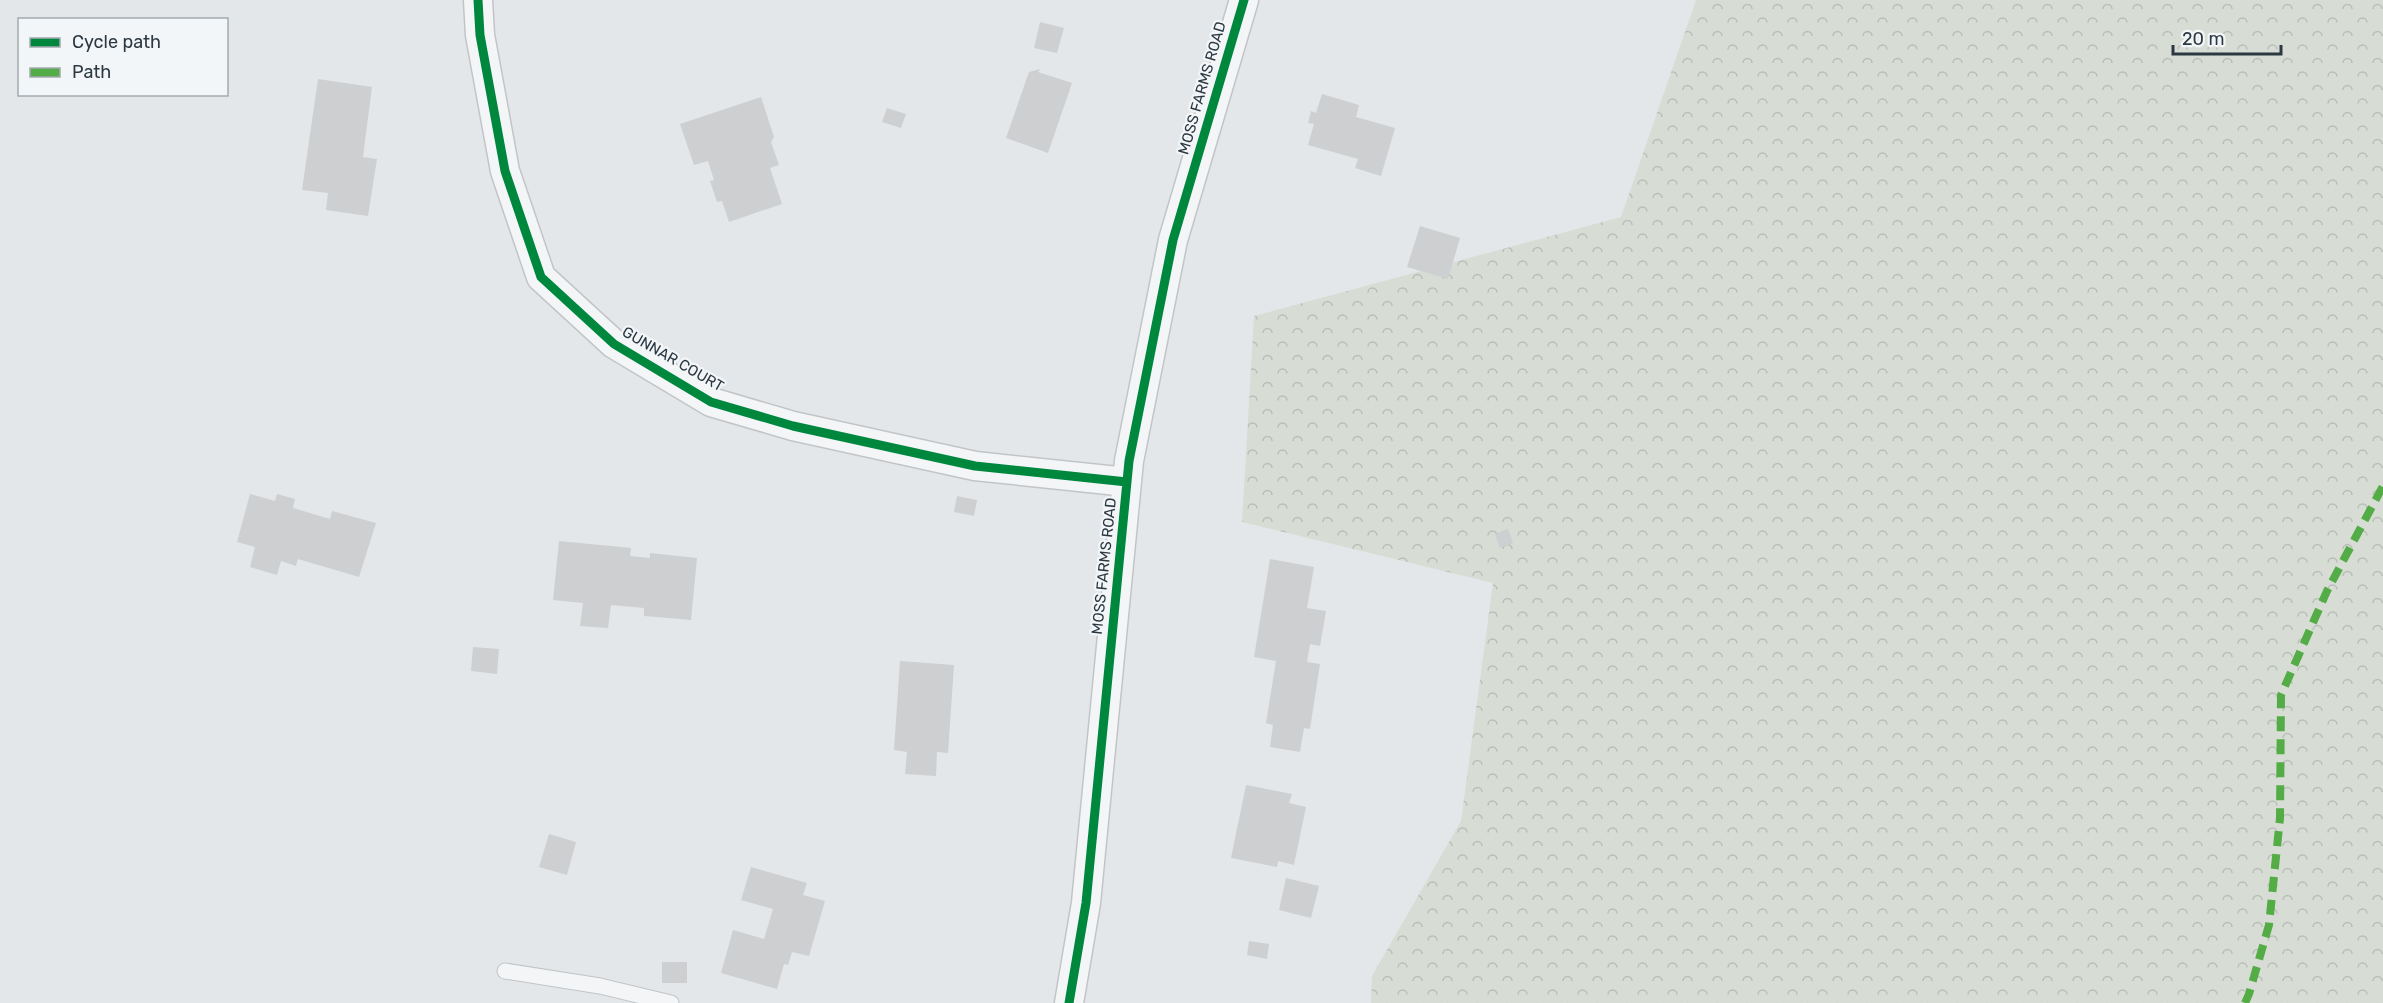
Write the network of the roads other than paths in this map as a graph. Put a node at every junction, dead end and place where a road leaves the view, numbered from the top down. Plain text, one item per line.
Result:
1 (478, 0) edge
2 (1244, 0) edge
3 (1127, 482) junction
4 (505, 971) dead end
5 (671, 1003) edge
6 (1069, 1003) edge

1 - 3 street, GUNNAR COURT
2 - 3 street, MOSS FARMS ROAD
3 - 6 street, MOSS FARMS ROAD
4 - 5 lane

